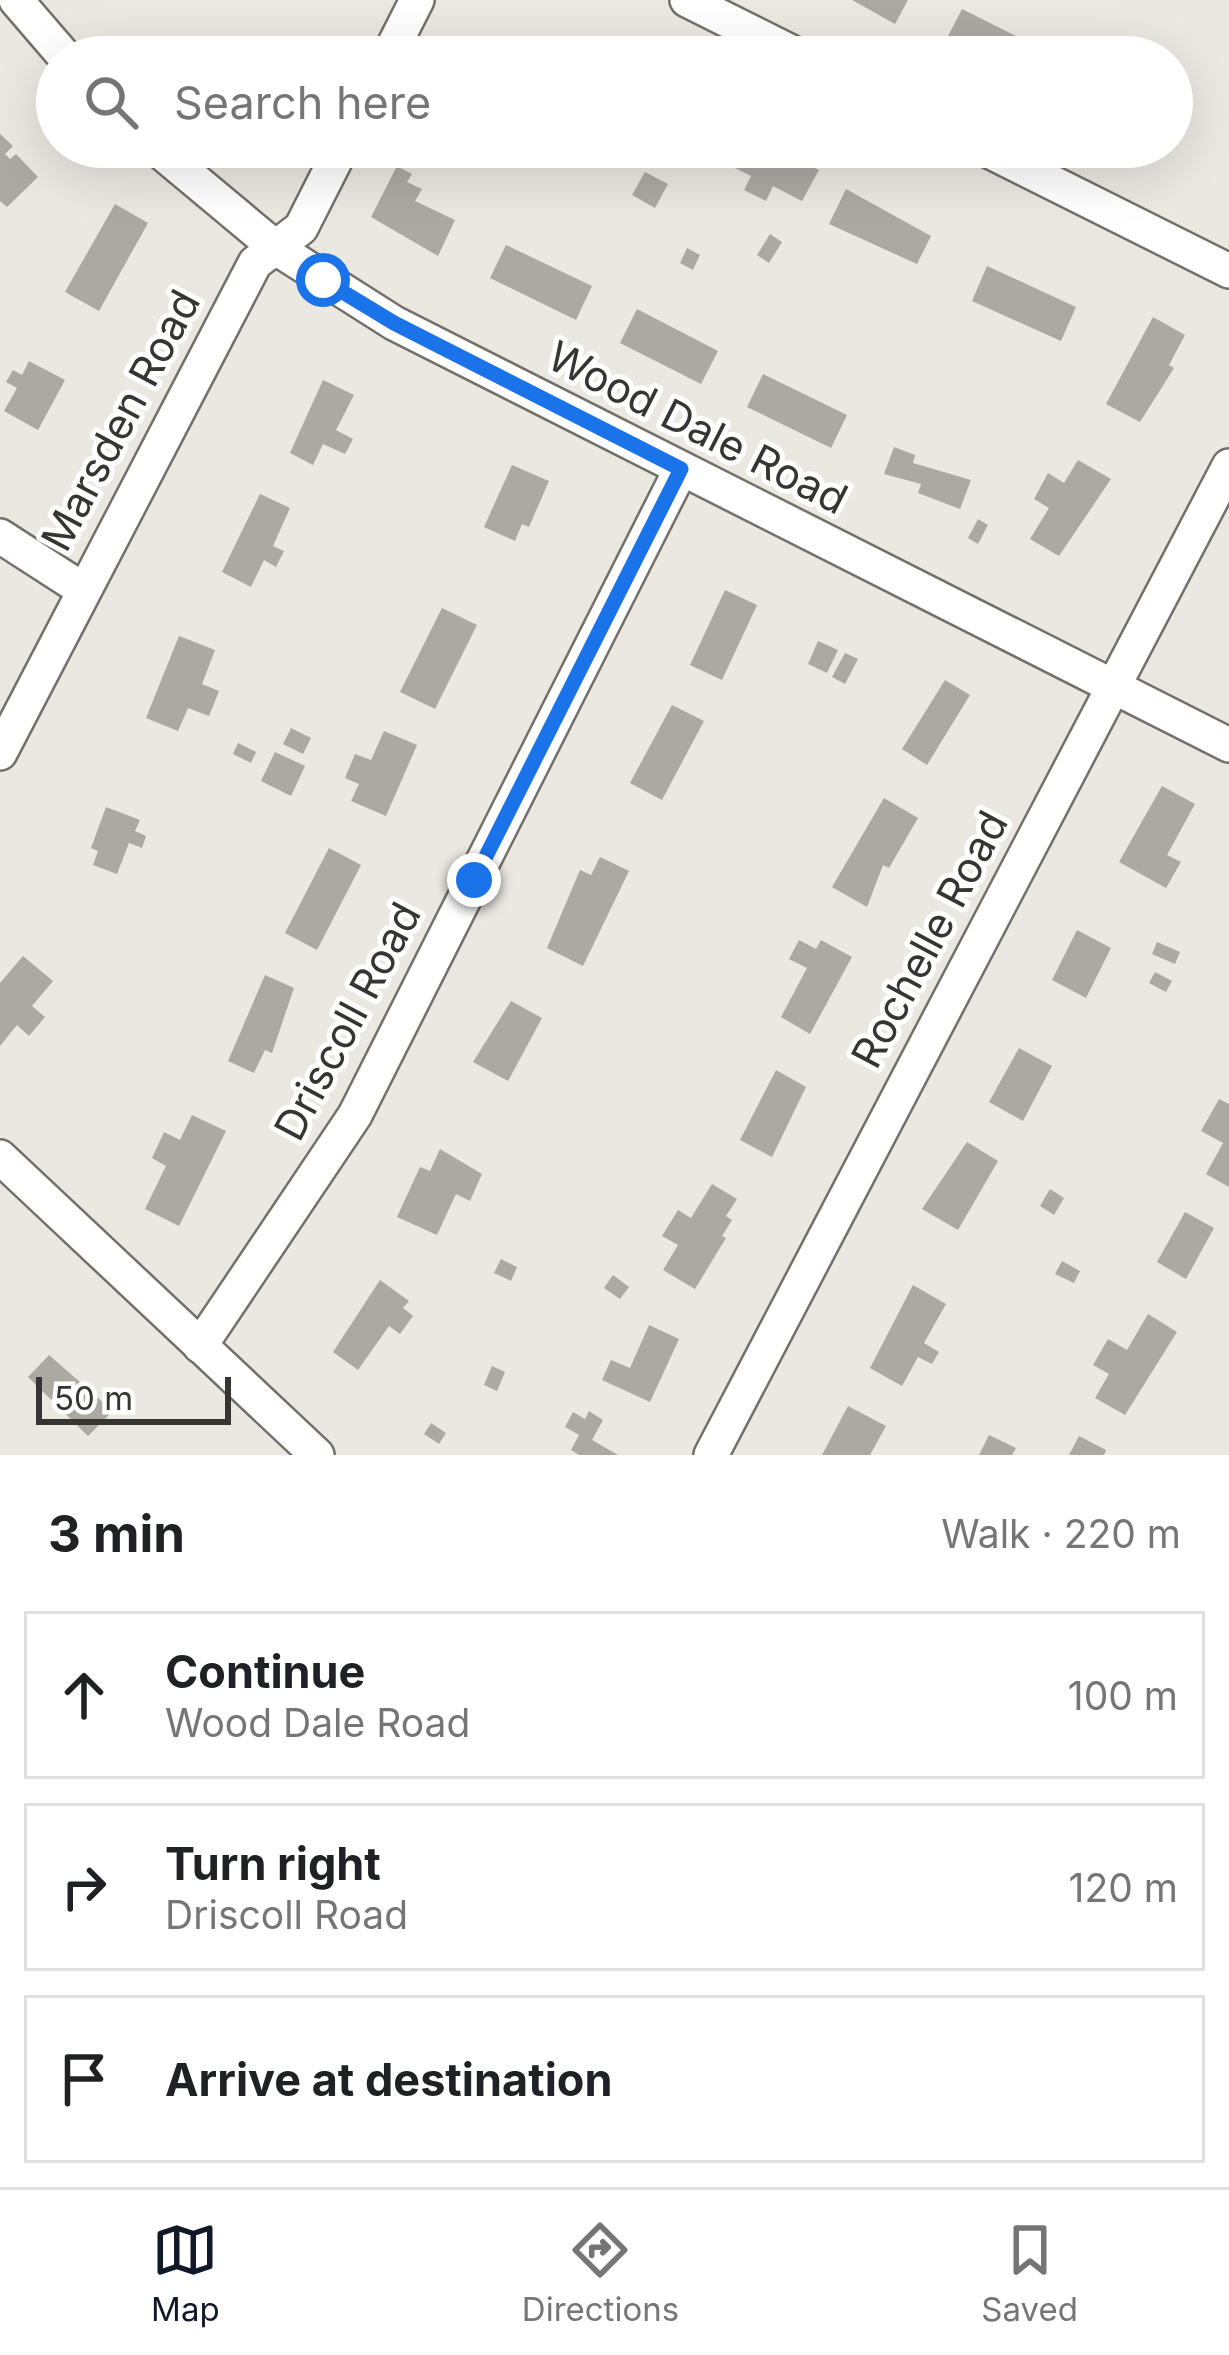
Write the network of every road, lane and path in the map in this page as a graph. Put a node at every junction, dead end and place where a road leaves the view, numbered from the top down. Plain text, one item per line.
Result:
1 (16, 0) edge
2 (418, 0) edge
3 (687, 0) edge
4 (47, 36) edge
5 (399, 36) edge
6 (759, 36) edge
7 (180, 168) edge
8 (331, 168) edge
9 (1023, 168) edge
10 (276, 248) junction
11 (1229, 272) edge
12 (1229, 466) edge
13 (681, 469) junction
14 (0, 536) edge
15 (82, 589) junction
16 (1112, 684) junction
17 (1229, 745) edge
18 (0, 753) edge
19 (0, 1157) edge
20 (200, 1346) junction
21 (317, 1455) edge
22 (710, 1455) edge

1 - 4 street
2 - 5 street
3 - 6 street
7 - 10 street, Wood Dale Road
8 - 10 street, Marsden Road
9 - 11 street
10 - 13 street, Wood Dale Road
10 - 15 street, Marsden Road
12 - 16 street, Rochelle Road
13 - 16 street, Wood Dale Road
13 - 20 street, Driscoll Road
14 - 15 street
15 - 18 street, Marsden Road
16 - 17 street, Wood Dale Road
16 - 22 street, Rochelle Road
19 - 20 street
20 - 21 street

